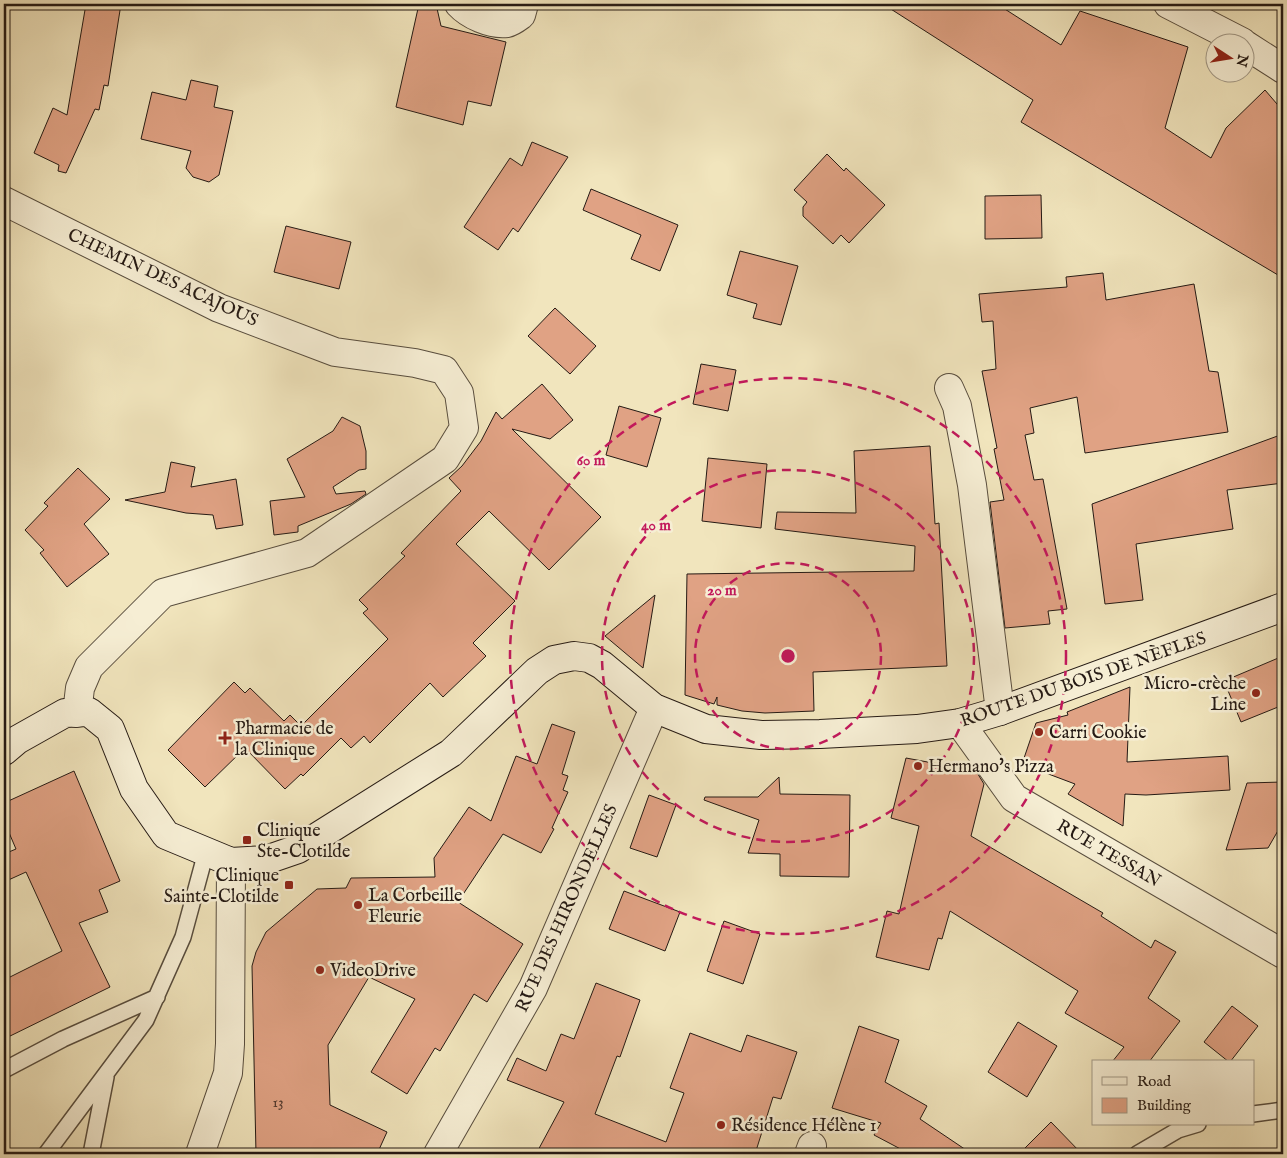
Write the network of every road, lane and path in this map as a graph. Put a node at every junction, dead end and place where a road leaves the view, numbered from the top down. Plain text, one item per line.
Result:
1 (459, 4) edge
2 (524, 4) edge
3 (1168, 4) edge
4 (1223, 32) edge
5 (1254, 50) edge
6 (1283, 70) edge
7 (4, 201) edge
8 (949, 388) dead end
9 (1283, 608) edge
10 (654, 708) junction
11 (1000, 711) junction
12 (77, 713) junction
13 (960, 723) junction
14 (4, 751) edge
15 (206, 852) junction
16 (232, 862) junction
17 (1283, 954) edge
18 (157, 997) junction
19 (4, 1070) edge
20 (106, 1074) junction
21 (1283, 1110) edge
22 (1254, 1114) edge
23 (1191, 1126) edge
24 (46, 1154) edge
25 (91, 1154) edge
26 (200, 1154) edge
27 (438, 1154) edge
28 (1138, 1154) edge

1 - 2 street
3 - 4 street
5 - 6 street
7 - 12 street, CHEMIN DES ACAJOUS
8 - 11 street
9 - 11 street, ROUTE DU BOIS DE NÈFLES
10 - 13 street, ROUTE DU BOIS DE NÈFLES
10 - 16 street, ROUTE DU BOIS DE NÈFLES
10 - 27 street, RUE DES HIRONDELLES
11 - 13 street, ROUTE DU BOIS DE NÈFLES
12 - 14 street
12 - 15 street, ROUTE DU BOIS DE NÈFLES
13 - 17 street, RUE TESSAN
15 - 16 street, ROUTE DU BOIS DE NÈFLES
15 - 18 lane
16 - 26 street
18 - 19 lane
18 - 20 lane
20 - 24 lane
20 - 25 lane
21 - 22 lane
23 - 28 lane

